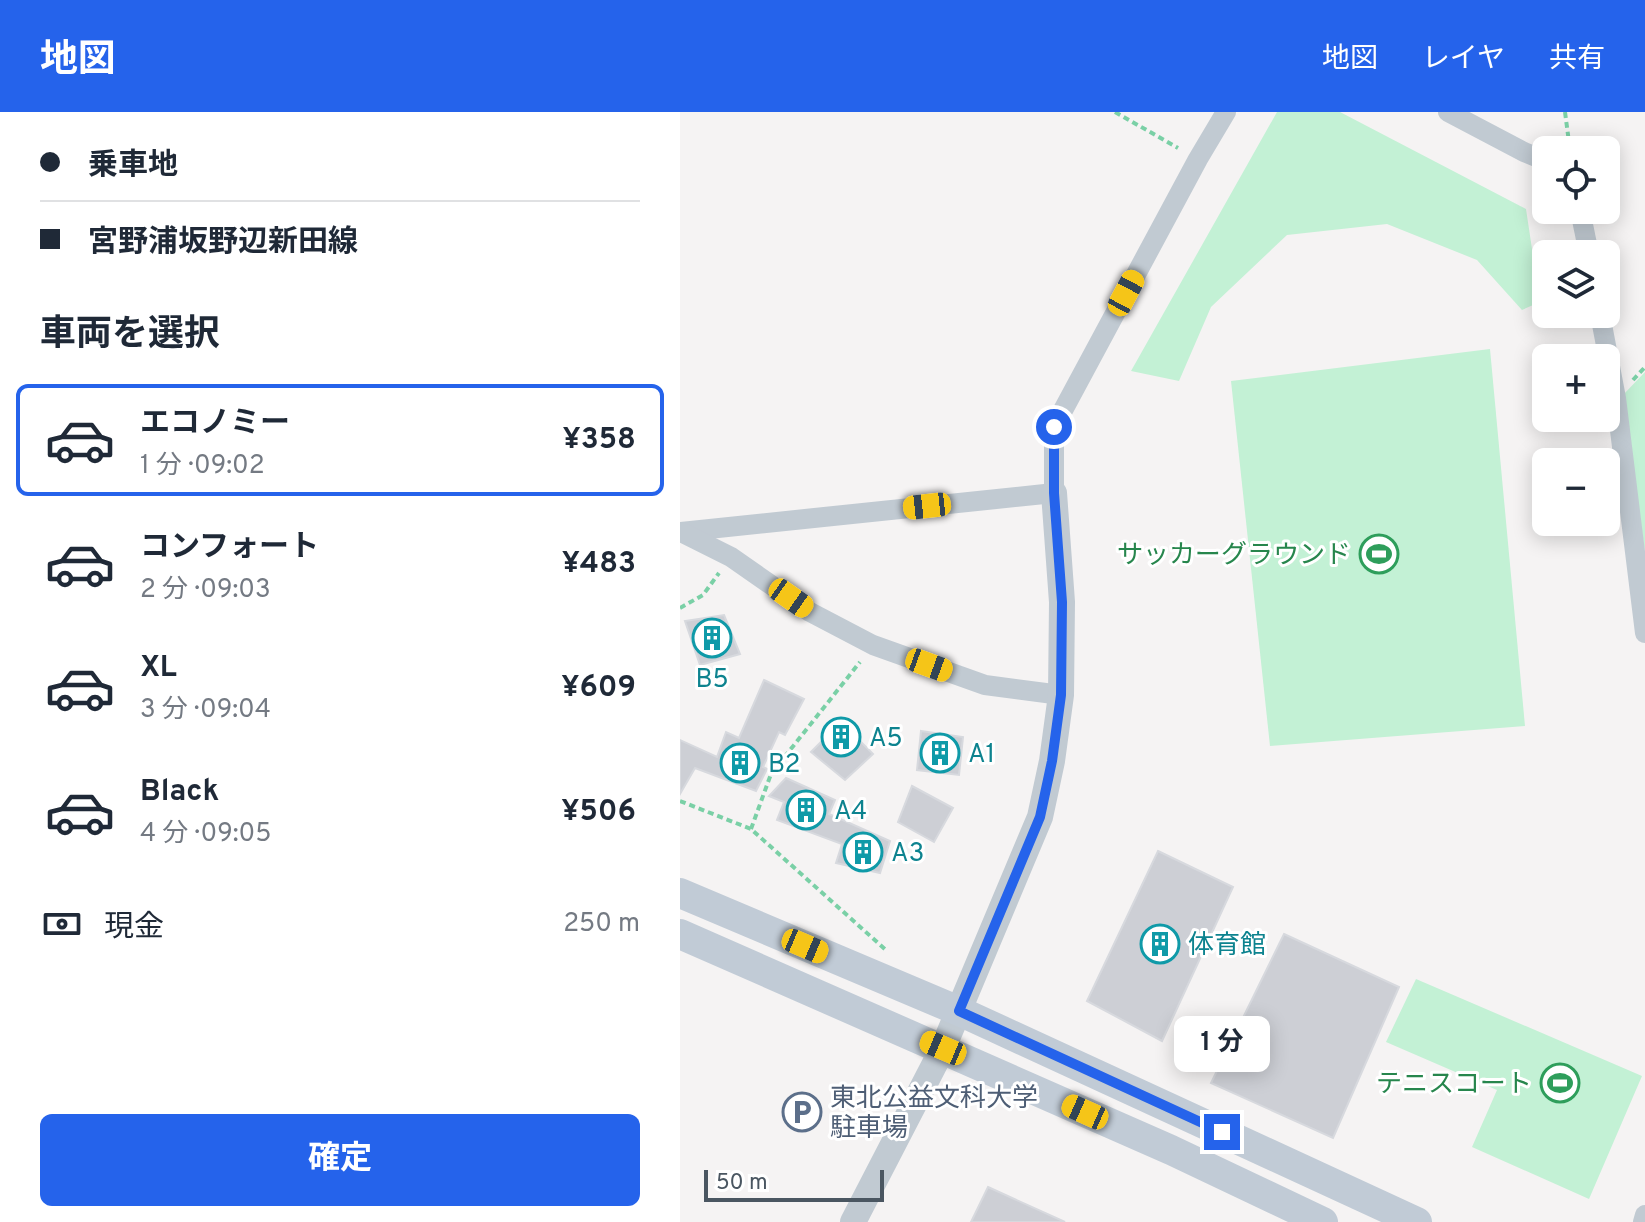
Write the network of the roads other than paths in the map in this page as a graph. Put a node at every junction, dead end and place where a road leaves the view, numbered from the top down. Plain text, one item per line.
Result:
1 (1226, 112) edge
2 (1448, 112) edge
3 (1532, 155) edge
4 (1603, 328) edge
5 (1054, 493) junction
6 (680, 532) edge
7 (1645, 633) edge
8 (1061, 695) junction
9 (680, 893) edge
10 (680, 934) edge
11 (959, 1011) junction
12 (943, 1048) junction
13 (1645, 1215) edge
14 (853, 1222) edge
15 (1323, 1222) edge
16 (1417, 1222) edge
17 (1643, 1222) edge

1 - 5 street
2 - 3 street
4 - 7 street
5 - 6 street
5 - 8 street
6 - 8 street
8 - 11 street
9 - 11 main road
10 - 12 main road
11 - 12 street
11 - 16 main road
12 - 14 street
12 - 15 main road
13 - 17 street

